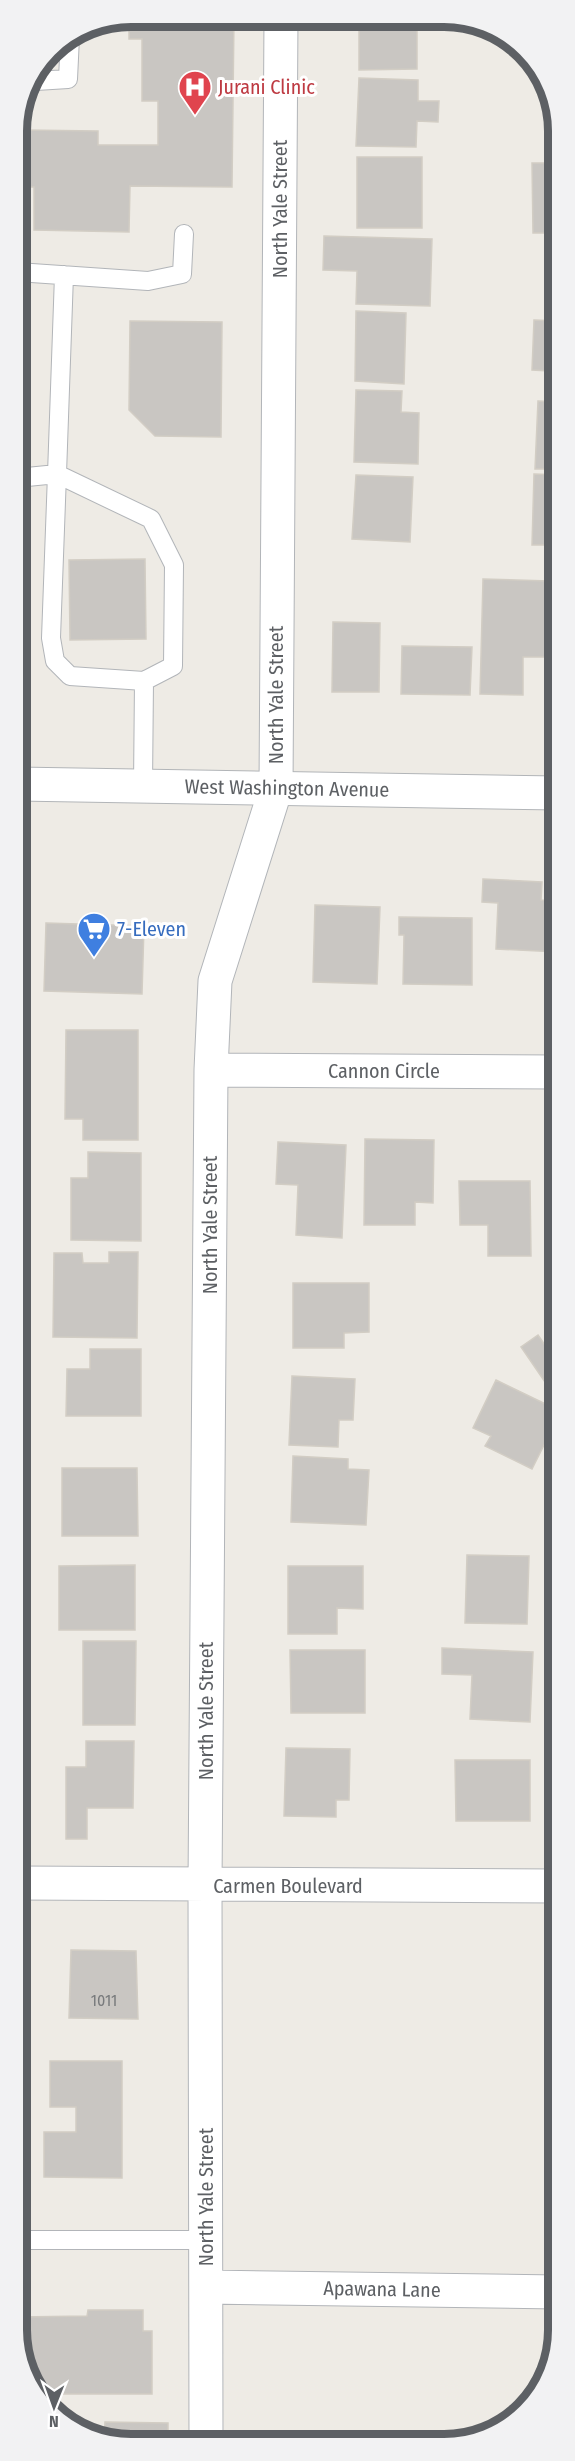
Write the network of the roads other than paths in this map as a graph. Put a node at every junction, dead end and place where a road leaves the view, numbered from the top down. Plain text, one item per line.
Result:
1 (281, 27) edge
2 (69, 48) edge
3 (41, 81) edge
4 (184, 234) dead end
5 (27, 273) edge
6 (64, 275) junction
7 (57, 474) junction
8 (27, 477) edge
9 (144, 681) junction
10 (27, 784) edge
11 (143, 786) junction
12 (276, 788) junction
13 (548, 793) edge
14 (211, 1070) junction
15 (548, 1072) edge
16 (27, 1883) edge
17 (205, 1886) junction
18 (548, 1886) edge
19 (27, 2240) edge
20 (206, 2240) junction
21 (206, 2287) junction
22 (548, 2292) edge
23 (206, 2434) edge

1 - 12 street, North Yale Street
2 - 3 lane
4 - 6 lane
5 - 6 lane
6 - 7 lane
7 - 8 lane
7 - 9 lane
7 - 9 lane
9 - 11 lane
10 - 11 street, West Washington Avenue
11 - 12 street, West Washington Avenue
12 - 13 street, West Washington Avenue
12 - 14 street, North Yale Street
14 - 15 street, Cannon Circle
14 - 17 street, North Yale Street
16 - 17 street, Carmen Boulevard
17 - 18 street, Carmen Boulevard
17 - 20 street, North Yale Street
19 - 20 lane
20 - 21 street, North Yale Street
21 - 22 street, Apawana Lane
21 - 23 street, North Yale Street

